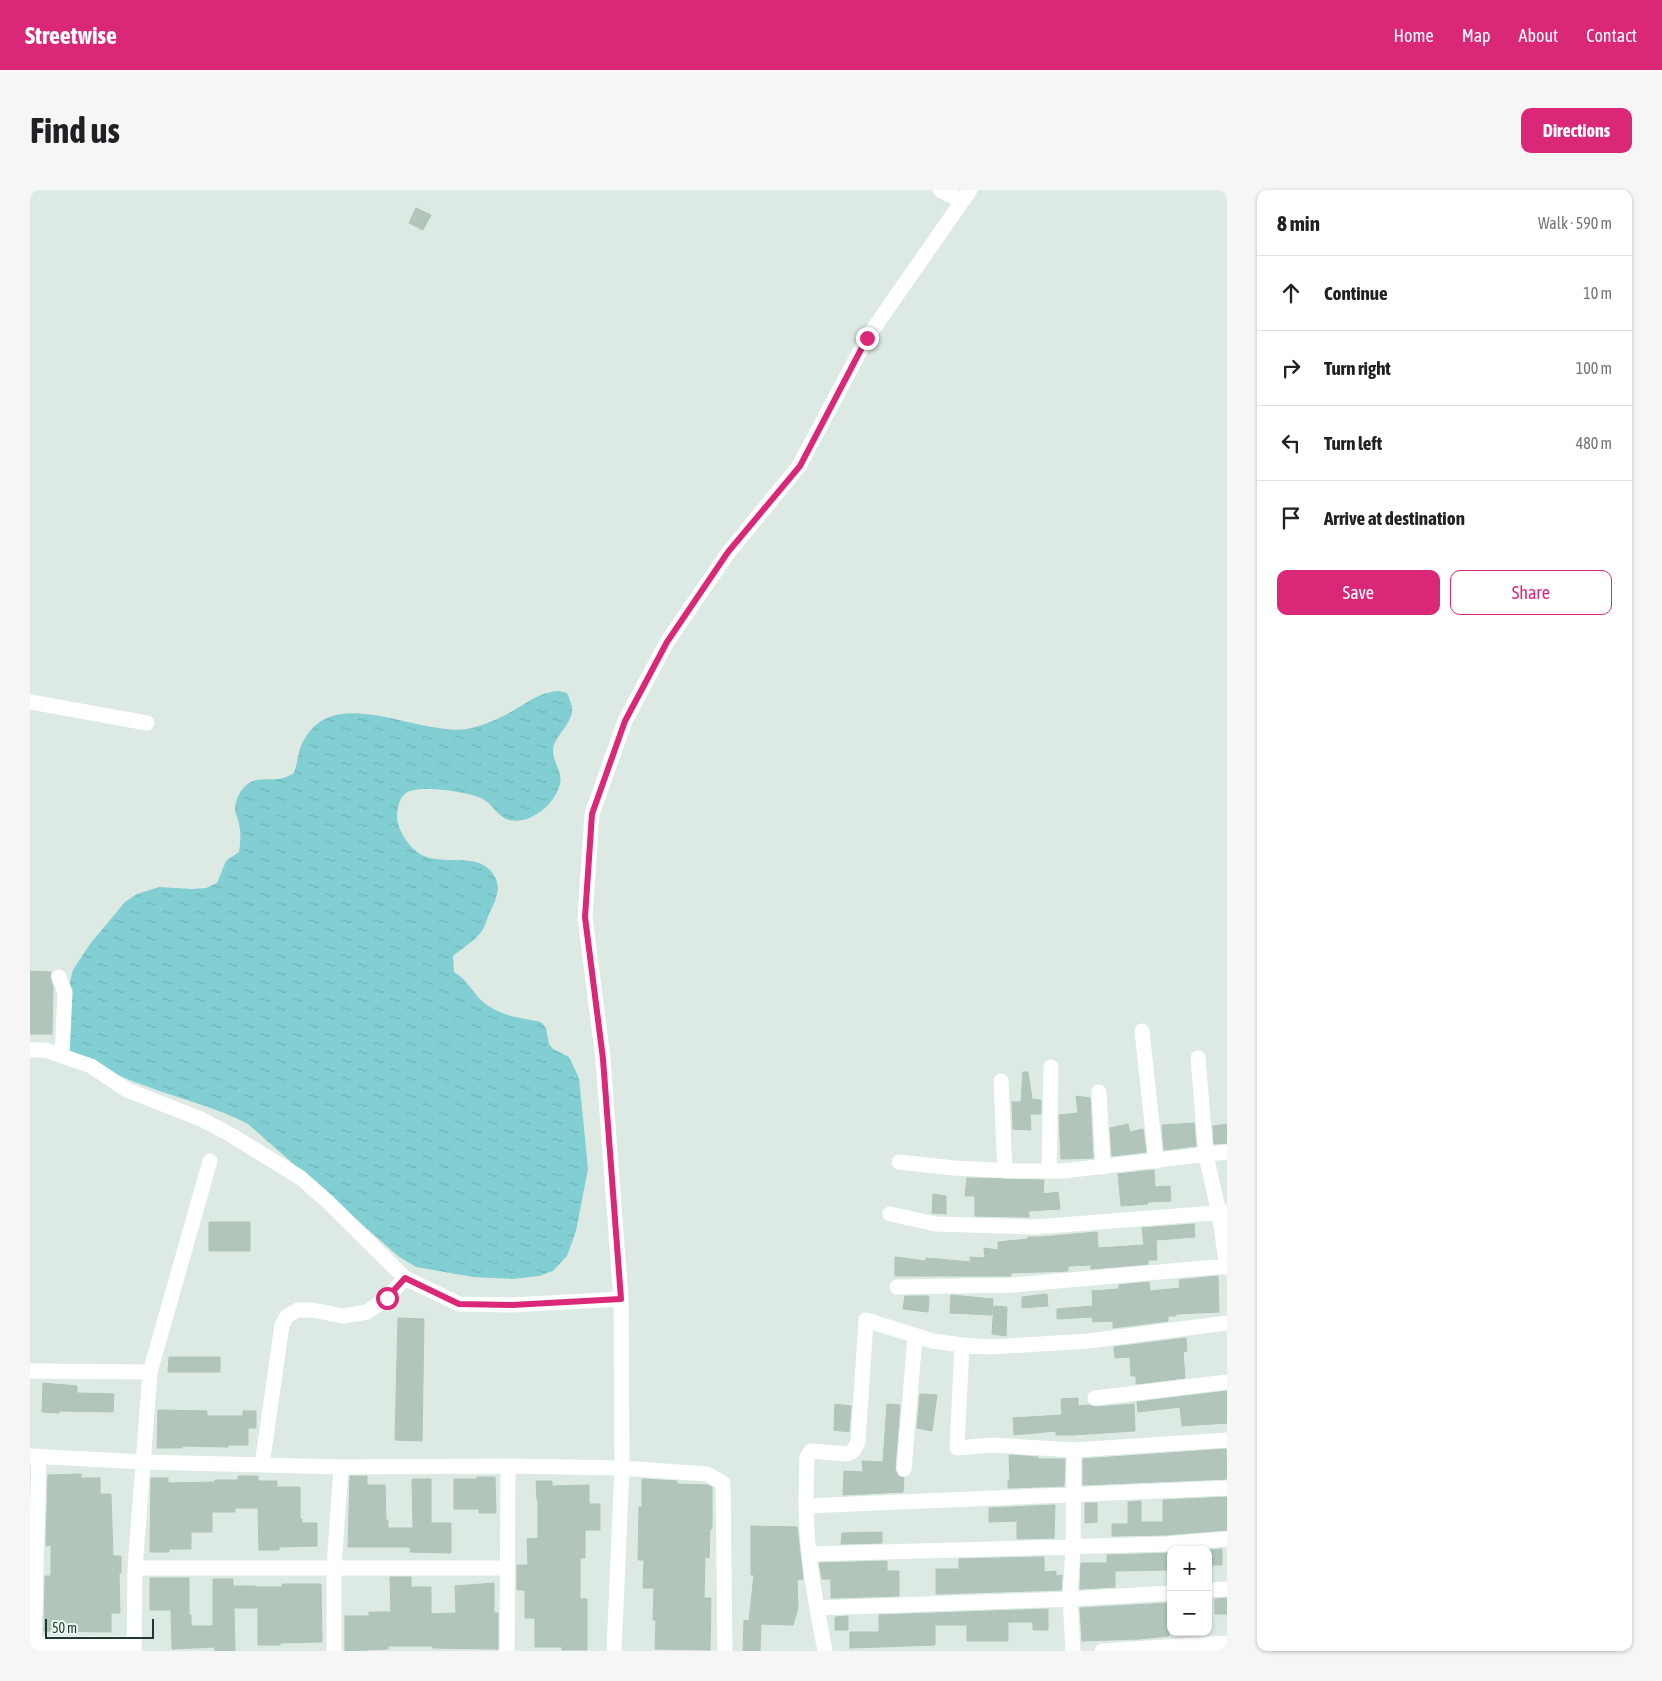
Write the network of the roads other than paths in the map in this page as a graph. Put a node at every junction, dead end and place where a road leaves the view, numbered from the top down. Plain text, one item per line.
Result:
1 (940, 190) edge
2 (966, 195) edge
3 (30, 702) edge
4 (147, 723) dead end
5 (59, 977) dead end
6 (1142, 1031) dead end
7 (30, 1050) edge
8 (62, 1056) junction
9 (1198, 1058) dead end
10 (1051, 1067) dead end
11 (1001, 1081) dead end
12 (1099, 1092) dead end
13 (1227, 1152) edge
14 (1206, 1156) junction
15 (210, 1161) dead end
16 (1156, 1161) junction
17 (899, 1162) dead end
18 (1103, 1167) junction
19 (1005, 1171) junction
20 (1049, 1171) junction
21 (1223, 1212) edge
22 (890, 1214) dead end
23 (1227, 1267) edge
24 (405, 1278) junction
25 (898, 1287) dead end
26 (621, 1299) junction
27 (1227, 1323) edge
28 (916, 1336) junction
29 (962, 1345) junction
30 (30, 1371) edge
31 (150, 1372) junction
32 (1227, 1382) edge
33 (1095, 1398) dead end
34 (1227, 1440) edge
35 (1074, 1450) junction
36 (35, 1456) edge
37 (143, 1462) junction
38 (262, 1465) junction
39 (508, 1466) junction
40 (341, 1467) junction
41 (622, 1468) junction
42 (904, 1469) dead end
43 (1227, 1488) edge
44 (1074, 1495) junction
45 (806, 1506) junction
46 (1227, 1538) edge
47 (1072, 1548) junction
48 (809, 1554) junction
49 (334, 1567) junction
50 (135, 1568) junction
51 (508, 1568) junction
52 (1227, 1589) edge
53 (1212, 1590) edge
54 (1167, 1593) edge
55 (1070, 1599) junction
56 (817, 1608) junction
57 (1227, 1642) edge
58 (32, 1644) edge
59 (134, 1648) edge
60 (334, 1651) edge
61 (507, 1651) edge
62 (614, 1651) edge
63 (725, 1651) edge
64 (825, 1651) edge
65 (1073, 1651) edge
66 (1102, 1651) edge

1 - 2 street
2 - 26 street
3 - 4 street
5 - 8 street
6 - 16 street
7 - 8 street
8 - 24 street
9 - 14 street
10 - 20 street
11 - 19 street
12 - 18 street
13 - 14 street
14 - 16 street
14 - 21 street
15 - 31 street
16 - 18 street
17 - 19 street
18 - 20 street
19 - 20 street
21 - 22 street
21 - 23 street
23 - 25 street
24 - 26 street
24 - 38 street
26 - 41 street
27 - 29 street
28 - 29 street
28 - 42 street
28 - 45 street
29 - 35 street
30 - 31 street
31 - 37 street
32 - 33 street
34 - 35 street
35 - 44 street
36 - 37 street
36 - 58 street
37 - 38 street
37 - 50 street
38 - 40 street
39 - 40 street
39 - 41 street
39 - 51 street
40 - 49 street
41 - 62 street
41 - 63 street
43 - 44 street
44 - 45 street
44 - 47 street
45 - 48 street
46 - 47 street
47 - 48 street
47 - 55 street
48 - 56 street
49 - 50 street
49 - 51 street
49 - 60 street
50 - 59 street
51 - 61 street
52 - 53 street
54 - 55 street
55 - 56 street
55 - 65 street
56 - 64 street
57 - 66 street
58 - 59 street

